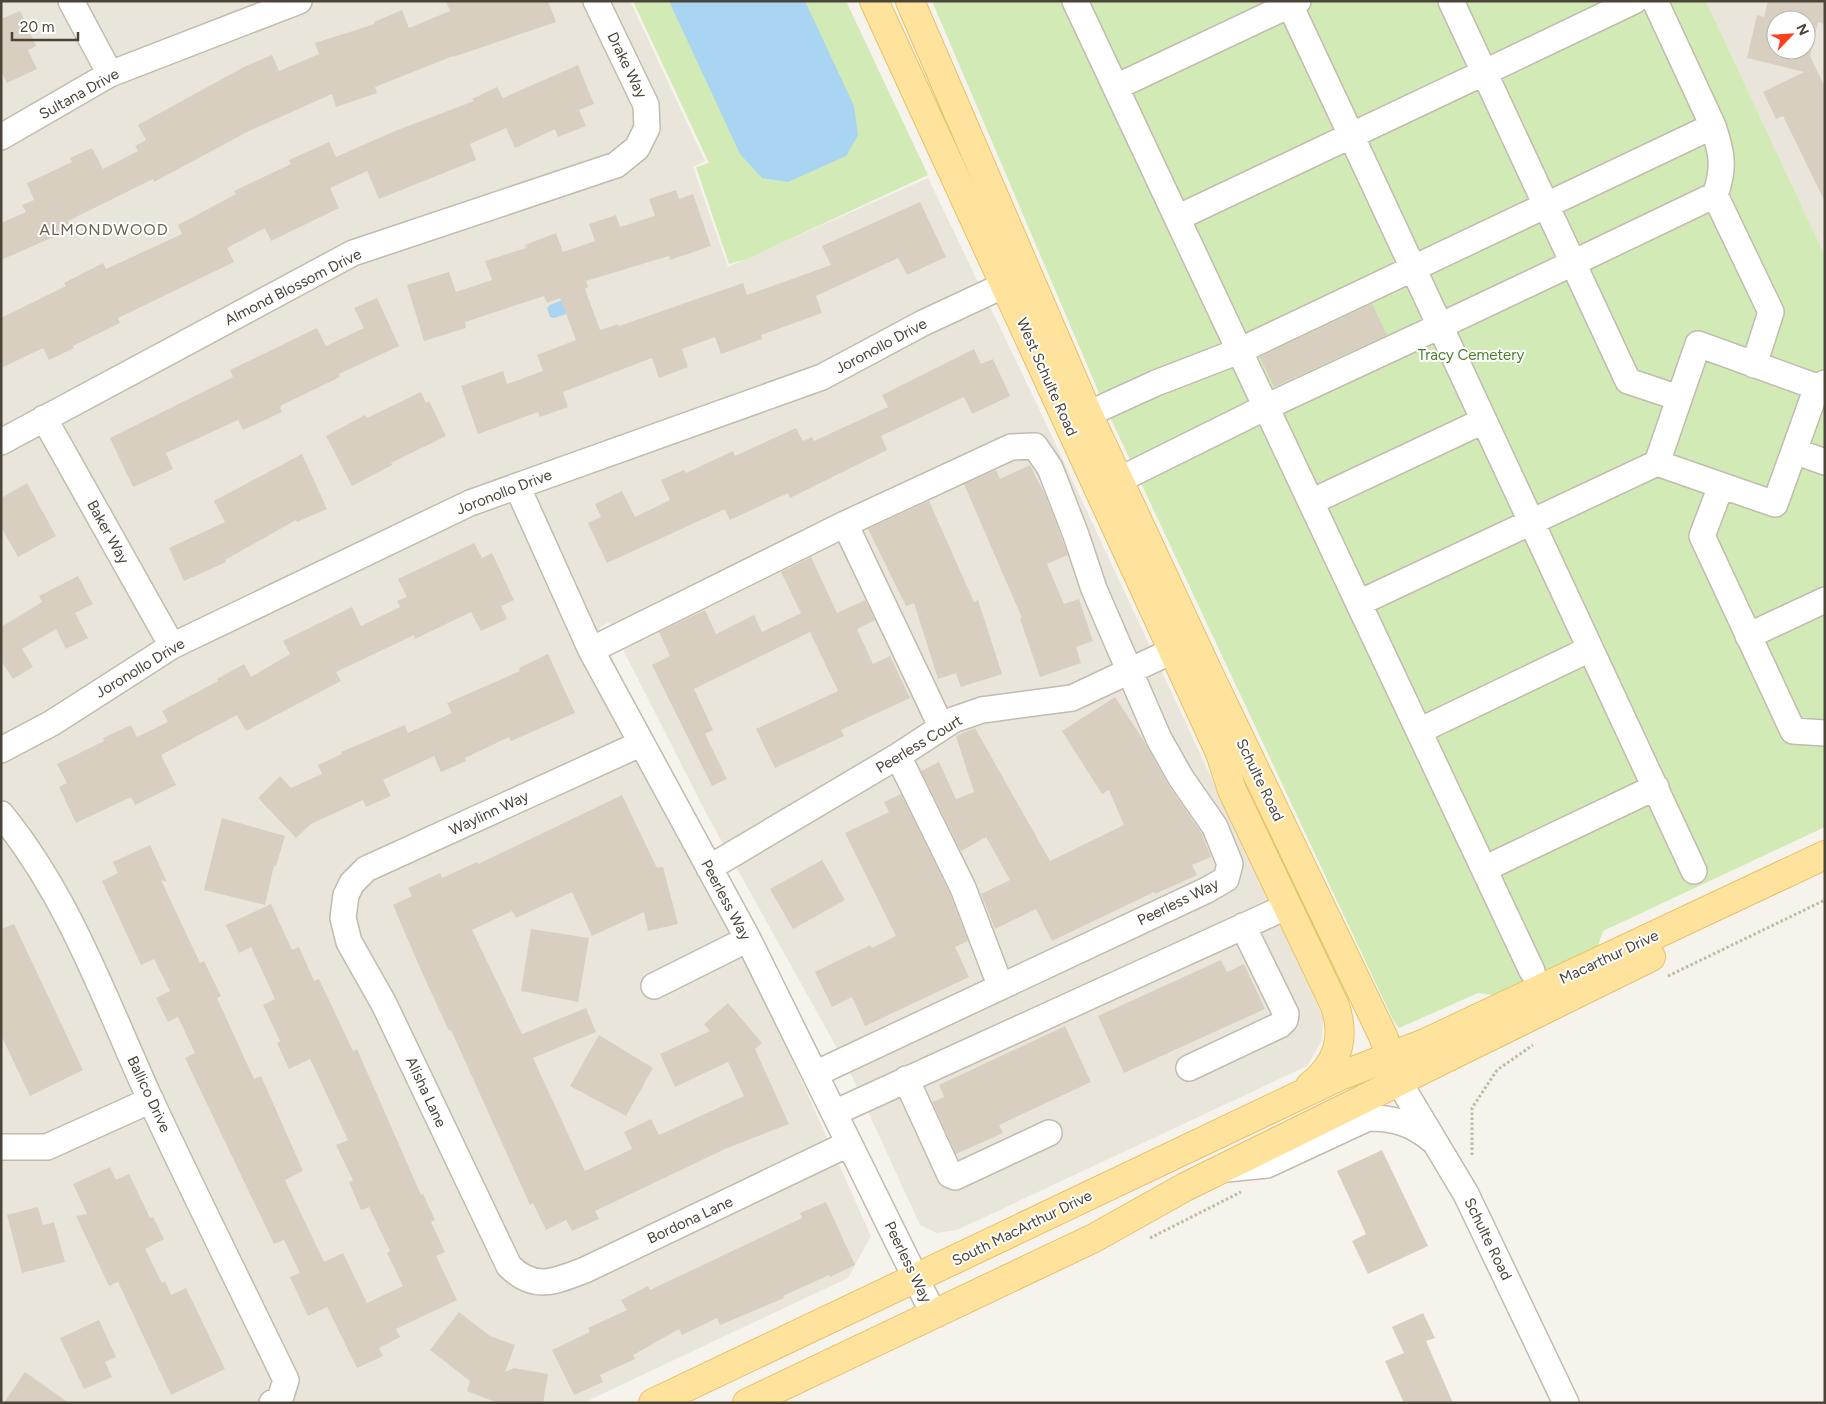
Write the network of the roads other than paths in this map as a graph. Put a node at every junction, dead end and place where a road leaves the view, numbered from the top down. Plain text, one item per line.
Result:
1 (71, 1) edge
2 (299, 1) edge
3 (596, 1) edge
4 (874, 1) edge
5 (910, 1) edge
6 (1075, 1) edge
7 (1452, 1) edge
8 (1634, 1) edge
9 (1655, 1) edge
10 (1294, 3) edge
11 (1485, 72) junction
12 (110, 74) junction
13 (1116, 87) junction
14 (1713, 126) junction
15 (1351, 135) junction
16 (1, 137) edge
17 (601, 170) joint
18 (1715, 195) junction
19 (1547, 205) junction
20 (1176, 218) junction
21 (1573, 263) junction
22 (1414, 268) junction
23 (1016, 280) junction
24 (1440, 326) junction
25 (1239, 351) junction
26 (1754, 364) junction
27 (1821, 385) edge
28 (1679, 398) junction
29 (1266, 407) junction
30 (1088, 414) junction
31 (44, 418) junction
32 (1483, 421) junction
33 (1, 442) edge
34 (1794, 451) junction
35 (1657, 462) junction
36 (1825, 462) edge
37 (1119, 480) junction
38 (517, 486) junction
39 (1721, 486) junction
40 (1312, 502) junction
41 (1531, 522) junction
42 (845, 524) junction
43 (1825, 600) edge
44 (1359, 603) junction
45 (1748, 636) junction
46 (172, 646) junction
47 (1590, 649) junction
48 (591, 650) junction
49 (1172, 651) junction
50 (1131, 671) junction
51 (941, 726) junction
52 (1419, 731) junction
53 (1825, 733) edge
54 (640, 744) junction
55 (1, 750) edge
56 (1220, 752) junction
57 (898, 756) junction
58 (1656, 787) junction
59 (1, 814) edge
60 (1825, 855) edge
61 (709, 868) junction
62 (1484, 869) junction
63 (1694, 871) dead end
64 (1825, 872) edge
65 (346, 894) joint
66 (1288, 906) junction
67 (1244, 926) junction
68 (748, 939) junction
69 (1532, 971) dead end
70 (1000, 985) junction
71 (654, 986) dead end
72 (1391, 1066) junction
73 (1189, 1068) dead end
74 (815, 1074) junction
75 (906, 1079) junction
76 (1297, 1097) junction
77 (151, 1100) junction
78 (834, 1113) junction
79 (1049, 1133) dead end
80 (848, 1144) junction
81 (1, 1147) edge
82 (1441, 1149) junction
83 (1222, 1169) junction
84 (916, 1279) junction
85 (529, 1280) joint
86 (934, 1315) junction
87 (272, 1403) edge
88 (653, 1403) edge
89 (747, 1403) edge
90 (1566, 1403) edge

1 - 12 street
2 - 12 street, Sultana Drive
3 - 17 street, Drake Way
4 - 23 main road, West Schulte Road
5 - 23 main road, West Schulte Road
6 - 13 street
7 - 11 street
8 - 11 street
9 - 14 street
10 - 13 street
10 - 15 street
11 - 15 street
11 - 19 street
12 - 16 street, Sultana Drive
13 - 20 street
14 - 18 street
14 - 19 street
15 - 20 street
15 - 22 street
17 - 31 street, Almond Blossom Drive
18 - 21 street
18 - 26 street
19 - 21 street
19 - 22 street
20 - 25 street
21 - 24 street
21 - 28 street
22 - 24 street
22 - 25 street
23 - 30 main road, West Schulte Road
23 - 38 street, Joronollo Drive
23 - 49 main road, West Schulte Road
24 - 29 street
24 - 32 street
25 - 29 street
25 - 30 street
26 - 27 street
26 - 28 street
27 - 34 street
28 - 35 street
29 - 37 street
29 - 40 street
30 - 37 main road, West Schulte Road
31 - 33 street, Almond Blossom Drive
31 - 46 street, Baker Way
32 - 40 street
32 - 41 street
34 - 36 street
34 - 39 street
35 - 39 street
35 - 41 street
37 - 72 main road, Schulte Road
38 - 46 street, Joronollo Drive
38 - 48 street, Peerless Way
39 - 45 street
40 - 44 street
41 - 44 street
41 - 47 street
42 - 48 street
42 - 50 street, Peerless Way
42 - 51 street
43 - 45 street
44 - 52 street
45 - 53 street
46 - 55 street, Joronollo Drive
47 - 52 street
47 - 58 street
48 - 54 street, Peerless Way
49 - 50 street, Peerless Court
49 - 56 main road, West Schulte Road
50 - 51 street, Peerless Court
50 - 70 street, Peerless Way
51 - 57 street, Peerless Court
52 - 62 street
54 - 61 street, Peerless Way
54 - 65 street, Waylinn Way
56 - 66 main road
56 - 72 main road, Schulte Road
57 - 61 street, Peerless Court
57 - 70 street
58 - 62 street
58 - 63 street
59 - 77 street, Ballico Drive
60 - 72 main road, Macarthur Drive
61 - 68 street, Peerless Way
62 - 69 street
64 - 72 main road, Macarthur Drive
65 - 85 street, Alisha Lane
66 - 67 street
66 - 76 main road
67 - 73 street
67 - 75 street
68 - 71 street
68 - 74 street, Peerless Way
70 - 74 street, Peerless Way
72 - 76 main road, South MacArthur Drive
72 - 82 street, Schulte Road
72 - 83 main road
74 - 78 street, Peerless Way
75 - 78 street
75 - 79 street
76 - 84 main road, South MacArthur Drive
77 - 81 street
77 - 87 street, Ballico Drive
78 - 80 street, Peerless Way
80 - 84 street, Peerless Way
80 - 85 street, Bordona Lane
82 - 83 street
82 - 90 street, Schulte Road
83 - 86 main road
84 - 86 street, Peerless Way
84 - 88 main road, South MacArthur Drive
86 - 89 main road

